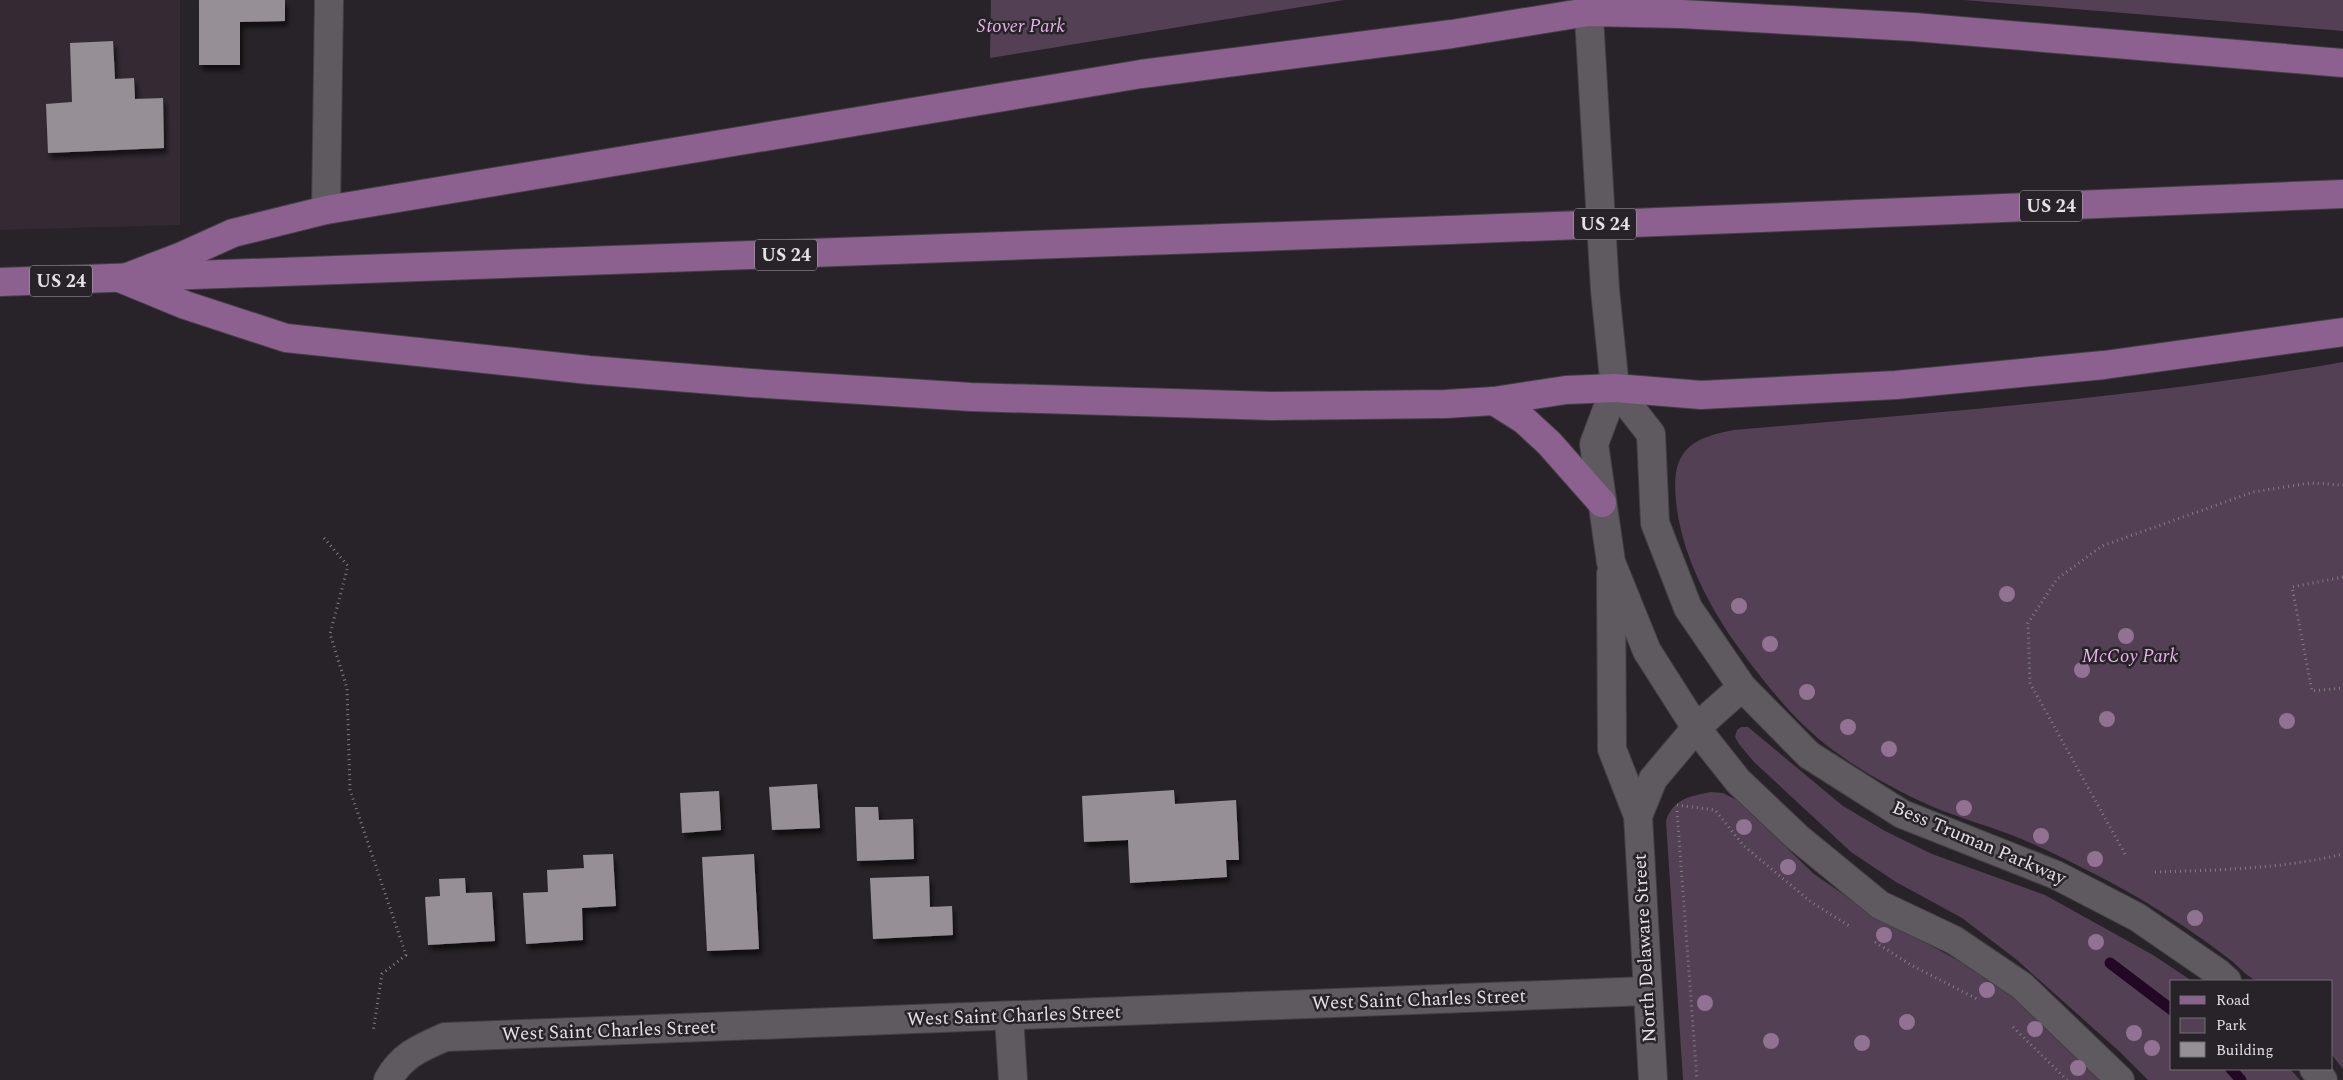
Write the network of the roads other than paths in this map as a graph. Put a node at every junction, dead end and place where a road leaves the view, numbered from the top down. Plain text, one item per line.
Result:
1 (329, 0) edge
2 (1588, 6) edge
3 (2343, 63) edge
4 (2343, 194) edge
5 (326, 210) junction
6 (122, 279) junction
7 (0, 282) edge
8 (2343, 332) edge
9 (1615, 388) junction
10 (1494, 401) junction
11 (1602, 503) junction
12 (1611, 562) junction
13 (1742, 687) junction
14 (1696, 728) junction
15 (1638, 816) junction
16 (2226, 980) edge
17 (1647, 991) junction
18 (1009, 1017) junction
19 (2315, 1070) edge
20 (390, 1076) edge
21 (1013, 1080) edge
22 (1653, 1080) edge
23 (2120, 1080) edge
24 (2323, 1080) edge

1 - 5 street
2 - 3 main road
2 - 5 main road
2 - 9 street
4 - 6 main road, US 24, bridge
5 - 6 main road
6 - 7 main road, US 24
6 - 10 main road
8 - 9 main road
9 - 10 main road
9 - 11 street
9 - 13 street, Bess Truman Parkway
10 - 11 main road
11 - 12 street
12 - 14 street
12 - 15 street, North Delaware Street
13 - 14 street, North Delaware Street
13 - 16 street, Bess Truman Parkway
14 - 15 street, North Delaware Street
14 - 23 street
15 - 17 street, North Delaware Street
17 - 18 street, West Saint Charles Street
17 - 22 street, North Delaware Street
18 - 20 street, West Saint Charles Street
18 - 21 street
19 - 24 street

